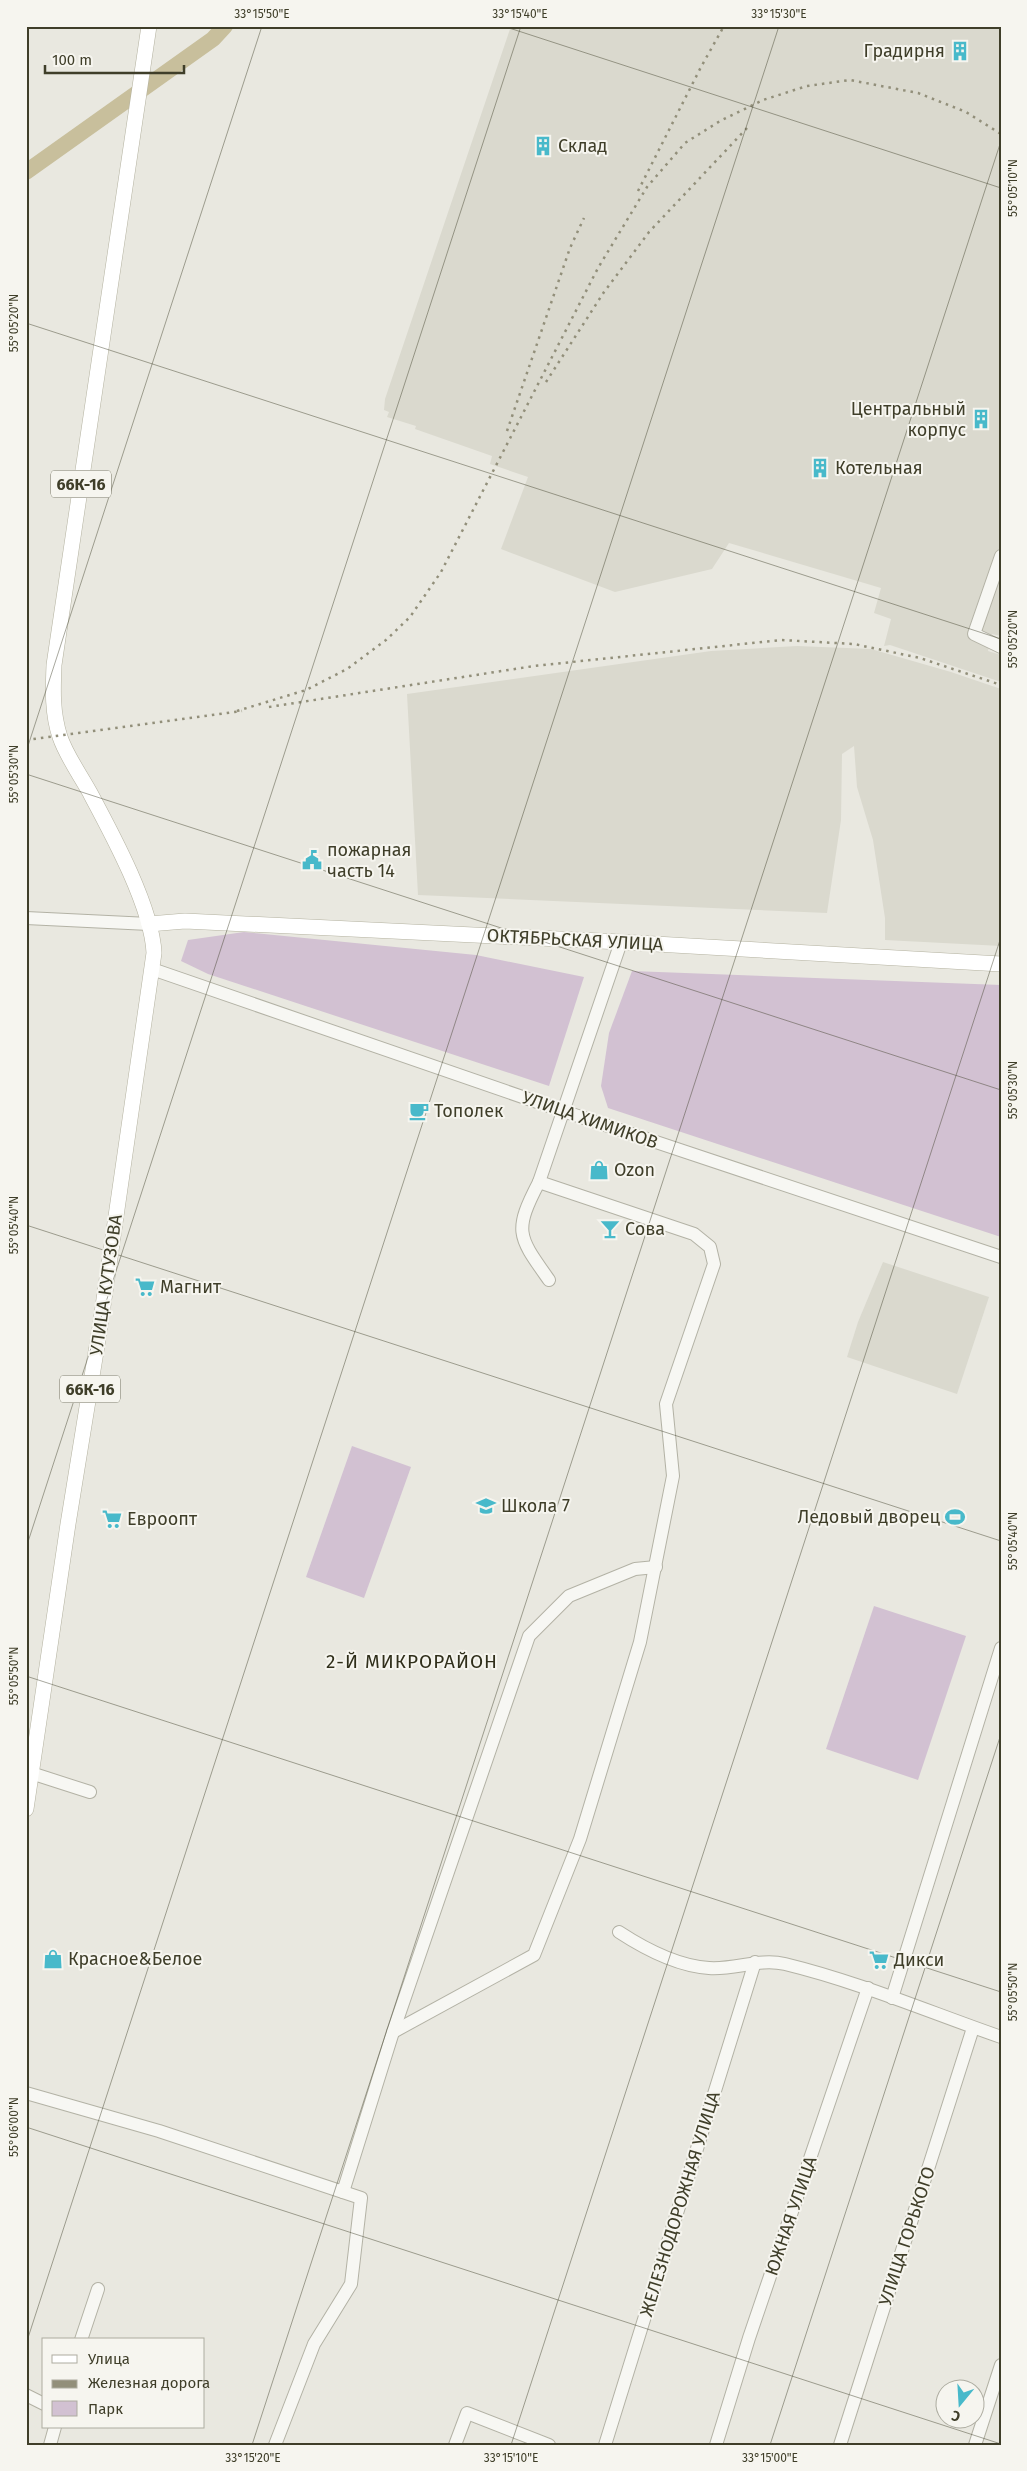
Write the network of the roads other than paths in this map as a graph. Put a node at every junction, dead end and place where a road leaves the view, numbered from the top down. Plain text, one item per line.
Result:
1 (149, 26) edge
2 (1001, 556) edge
3 (1001, 647) edge
4 (26, 918) edge
5 (150, 924) junction
6 (621, 942) junction
7 (1001, 964) edge
8 (152, 969) junction
9 (563, 1111) junction
10 (539, 1182) junction
11 (1001, 1257) edge
12 (549, 1280) dead end
13 (656, 1567) junction
14 (1001, 1648) edge
15 (31, 1773) junction
16 (90, 1792) dead end
17 (26, 1808) edge
18 (619, 1932) dead end
19 (755, 1962) junction
20 (868, 1988) junction
21 (892, 1998) junction
22 (973, 2028) junction
23 (393, 2032) junction
24 (1001, 2037) edge
25 (26, 2093) edge
26 (343, 2192) junction
27 (98, 2290) dead end
28 (83, 2338) edge
29 (1001, 2366) edge
30 (26, 2395) edge
31 (42, 2403) edge
32 (55, 2428) edge
33 (50, 2445) edge
34 (275, 2445) edge
35 (455, 2445) edge
36 (549, 2445) edge
37 (605, 2445) edge
38 (716, 2445) edge
39 (840, 2445) edge
40 (975, 2445) edge

1 - 5 main road, 66К-16
2 - 3 street
4 - 5 street
5 - 6 main road, ОКТЯБРЬСКАЯ УЛИЦА
5 - 8 main road, 66К-16
6 - 7 main road, ОКТЯБРЬСКАЯ УЛИЦА
6 - 9 street
8 - 9 street, УЛИЦА ХИМИКОВ
8 - 15 main road, УЛИЦА КУТУЗОВА / 66К-16
9 - 10 street
9 - 11 street, УЛИЦА ХИМИКОВ
10 - 12 street
10 - 13 street
13 - 23 street
13 - 23 street
14 - 21 street
15 - 16 street
15 - 17 main road, УЛИЦА КУТУЗОВА / 66К-16
18 - 19 street
19 - 20 street
19 - 37 street, ЖЕЛЕЗНОДОРОЖНАЯ УЛИЦА
20 - 21 street
20 - 38 street, ЮЖНАЯ УЛИЦА
21 - 22 street
22 - 24 street
22 - 39 street, УЛИЦА ГОРЬКОГО
23 - 26 street
25 - 26 street
26 - 34 street
27 - 28 street
29 - 40 street
30 - 31 street
32 - 33 street
35 - 36 street

